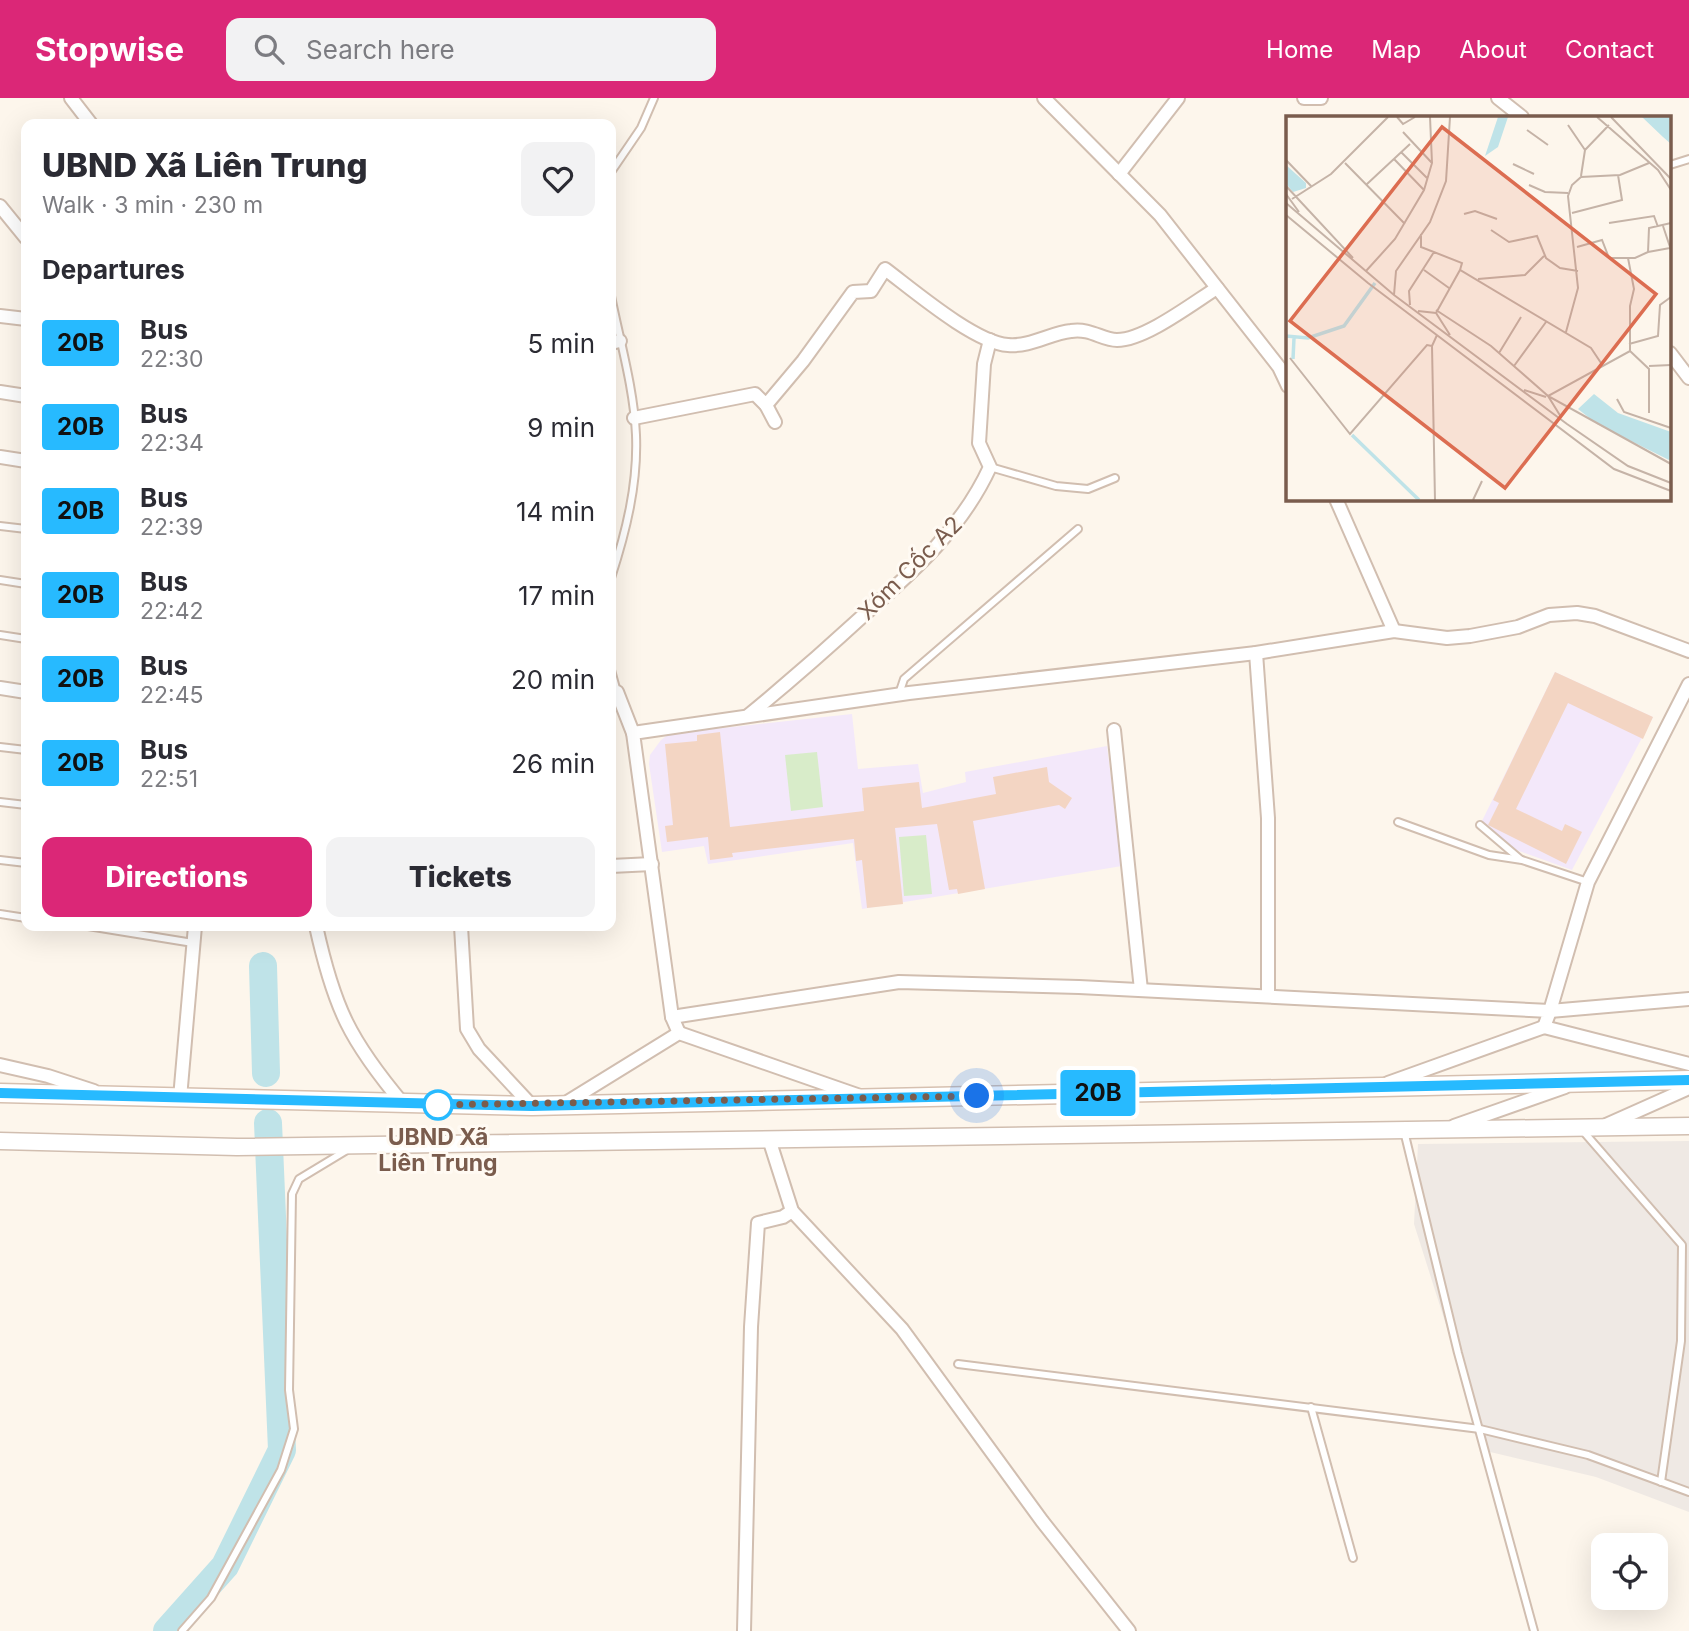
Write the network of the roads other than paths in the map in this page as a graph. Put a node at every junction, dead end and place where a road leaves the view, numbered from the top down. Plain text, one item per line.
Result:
1 (71, 98) edge
2 (654, 98) edge
3 (1044, 98) edge
4 (1178, 98) edge
5 (1304, 98) edge
6 (1321, 98) edge
7 (1498, 98) edge
8 (1521, 116) edge
9 (86, 119) edge
10 (1689, 159) edge
11 (1672, 164) edge
12 (616, 165) edge
13 (1119, 174) junction
14 (0, 206) edge
15 (21, 232) edge
16 (1217, 288) junction
17 (0, 316) edge
18 (21, 318) edge
19 (990, 340) junction
20 (616, 346) edge
21 (1672, 356) edge
22 (1689, 378) edge
23 (1286, 382) edge
24 (0, 392) edge
25 (21, 395) edge
26 (766, 405) junction
27 (634, 418) junction
28 (775, 422) dead end
29 (0, 457) edge
30 (21, 460) edge
31 (990, 467) junction
32 (1115, 478) dead end
33 (1336, 500) edge
34 (0, 526) edge
35 (21, 528) edge
36 (1078, 529) dead end
37 (616, 563) edge
38 (0, 580) edge
39 (21, 583) edge
40 (1394, 631) junction
41 (0, 635) edge
42 (21, 638) edge
43 (1689, 650) edge
44 (1256, 653) junction
45 (1689, 684) edge
46 (0, 688) edge
47 (21, 691) edge
48 (899, 694) junction
49 (616, 697) edge
50 (748, 715) junction
51 (1114, 730) dead end
52 (633, 733) junction
53 (0, 747) edge
54 (21, 749) edge
55 (0, 802) edge
56 (21, 805) edge
57 (1398, 822) dead end
58 (1480, 825) dead end
59 (0, 860) edge
60 (1522, 860) junction
61 (21, 862) edge
62 (652, 864) junction
63 (616, 866) edge
64 (1588, 882) junction
65 (0, 914) edge
66 (21, 917) edge
67 (119, 931) edge
68 (194, 931) edge
69 (317, 931) edge
70 (461, 931) edge
71 (193, 943) junction
72 (1141, 990) junction
73 (1268, 996) junction
74 (1689, 999) edge
75 (1550, 1011) junction
76 (673, 1017) junction
77 (1544, 1027) junction
78 (679, 1033) junction
79 (1689, 1064) edge
80 (0, 1065) edge
81 (1689, 1080) edge
82 (1579, 1082) junction
83 (1378, 1086) junction
84 (1689, 1088) edge
85 (0, 1093) edge
86 (107, 1096) junction
87 (180, 1098) junction
88 (870, 1099) junction
89 (564, 1104) junction
90 (404, 1105) junction
91 (532, 1106) junction
92 (1580, 1126) junction
93 (1603, 1126) junction
94 (1689, 1126) edge
95 (1404, 1129) junction
96 (1447, 1129) junction
97 (769, 1139) junction
98 (0, 1141) edge
99 (358, 1145) junction
100 (792, 1211) junction
101 (1689, 1237) edge
102 (1682, 1245) junction
103 (1689, 1340) edge
104 (1681, 1341) junction
105 (958, 1364) dead end
106 (1311, 1407) junction
107 (1480, 1429) junction
108 (1661, 1482) junction
109 (1689, 1492) edge
110 (1353, 1558) dead end
111 (182, 1631) edge
112 (744, 1631) edge
113 (1129, 1631) edge
114 (1534, 1631) edge

1 - 9 street
2 - 12 lane
3 - 13 street
4 - 13 street
5 - 6 street
7 - 8 street
10 - 11 lane
13 - 16 street
14 - 15 street
16 - 19 street
16 - 23 street
17 - 18 street
19 - 26 street
19 - 31 street
20 - 27 lane
21 - 22 street
24 - 25 street
26 - 27 street
26 - 28 street
27 - 37 lane
29 - 30 street
31 - 32 lane
31 - 50 street, Xóm Cốc A2
33 - 40 street
34 - 35 lane
36 - 48 lane
38 - 39 lane
40 - 43 street
40 - 44 street
41 - 42 lane
44 - 48 street
44 - 73 street
45 - 64 street
46 - 47 street
48 - 50 street
49 - 52 street
50 - 52 street
51 - 72 street
52 - 62 street
53 - 54 lane
55 - 56 lane
57 - 60 lane
58 - 60 lane
59 - 61 lane
60 - 64 lane
62 - 63 street
62 - 76 street
64 - 75 street
65 - 66 lane
67 - 71 lane
68 - 71 street
69 - 90 street
70 - 91 street
71 - 87 street
72 - 73 street
72 - 76 street
73 - 75 street
74 - 75 street
75 - 77 street
76 - 78 street
77 - 79 street
77 - 83 street
78 - 88 street
78 - 89 street
80 - 86 street
81 - 82 main road
82 - 83 main road
82 - 96 street
83 - 88 main road
84 - 93 street
85 - 86 main road
86 - 87 main road
87 - 90 main road
88 - 89 main road
89 - 91 main road
90 - 91 main road
92 - 93 street
92 - 96 street
92 - 102 lane
93 - 94 street
95 - 96 street
95 - 97 street
95 - 107 lane
97 - 99 street
97 - 100 street
98 - 99 street
99 - 111 lane
100 - 112 street
100 - 113 street
101 - 102 lane
102 - 104 lane
103 - 104 lane
104 - 108 lane
105 - 106 lane
106 - 107 lane
106 - 110 lane
107 - 108 lane
107 - 114 lane
108 - 109 lane

